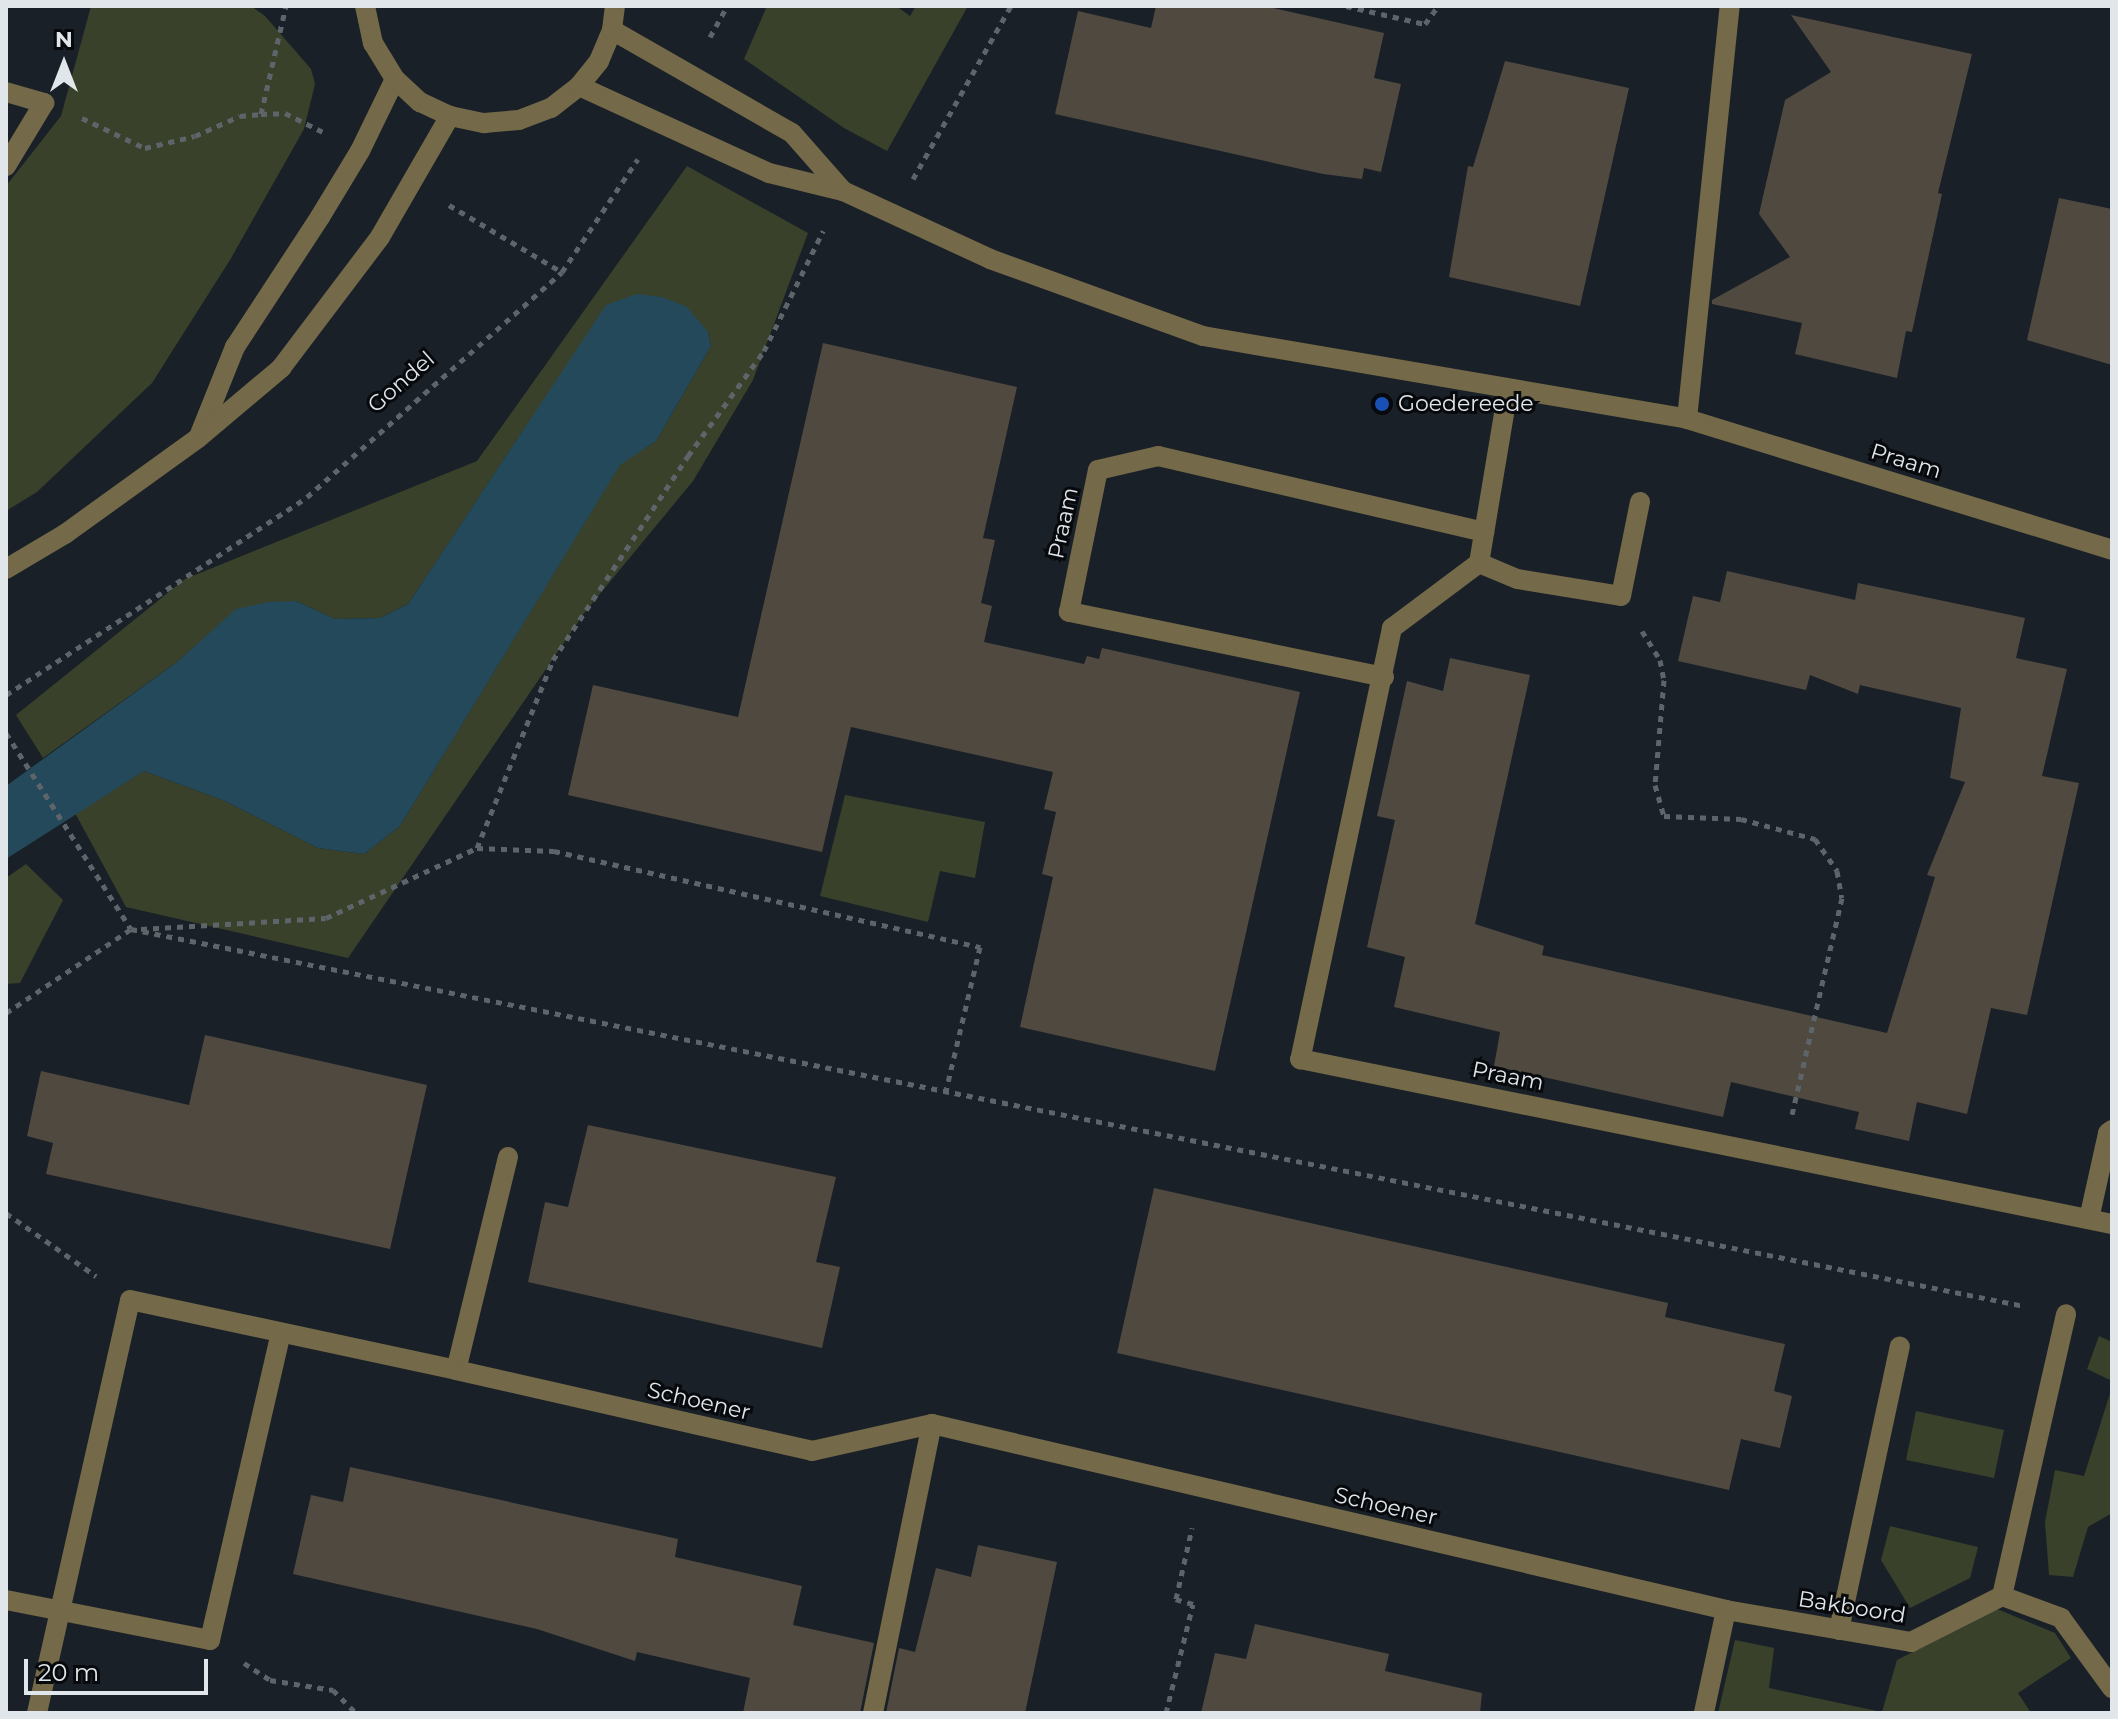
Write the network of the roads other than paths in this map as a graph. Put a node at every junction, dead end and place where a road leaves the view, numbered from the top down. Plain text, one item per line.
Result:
1 (365, 6) edge
2 (615, 6) edge
3 (1724, 7) edge
4 (612, 30) junction
5 (395, 79) junction
6 (579, 86) junction
7 (6, 92) edge
8 (450, 116) junction
9 (6, 166) edge
10 (843, 191) junction
11 (1508, 390) junction
12 (1687, 419) junction
13 (198, 438) junction
14 (1640, 502) dead end
15 (1484, 532) junction
16 (2112, 550) edge
17 (1479, 563) junction
18 (6, 569) edge
19 (1384, 677) junction
20 (2112, 1130) edge
21 (508, 1157) dead end
22 (2089, 1219) junction
23 (2112, 1224) edge
24 (2066, 1314) road end
25 (281, 1333) junction
26 (1900, 1346) dead end
27 (456, 1370) junction
28 (932, 1424) junction
29 (2002, 1596) junction
30 (6, 1600) edge
31 (1726, 1610) junction
32 (60, 1612) junction
33 (1839, 1630) junction
34 (2112, 1688) edge
35 (37, 1713) edge
36 (873, 1713) edge
37 (1704, 1713) edge

1 - 5 street
2 - 4 street
3 - 12 street
4 - 6 street
4 - 10 street, Praam
5 - 8 street
5 - 13 street
6 - 8 street
6 - 10 street, Praam
7 - 9 street
8 - 13 street
10 - 11 street, Praam
11 - 12 street, Praam
11 - 15 street
12 - 16 street, Praam
13 - 18 street
14 - 17 street
15 - 17 street
15 - 19 street, Praam
17 - 19 street, Praam
19 - 22 street, Praam
20 - 22 street
21 - 27 street
22 - 23 street, Praam
24 - 29 street
25 - 27 street, Schoener
25 - 32 street
25 - 32 street, Schoener
26 - 33 street
27 - 28 street, Schoener
28 - 31 street, Schoener
28 - 36 street
29 - 33 street, Bakboord
29 - 34 street
30 - 32 street
31 - 33 street, Bakboord
31 - 37 street
32 - 35 street

